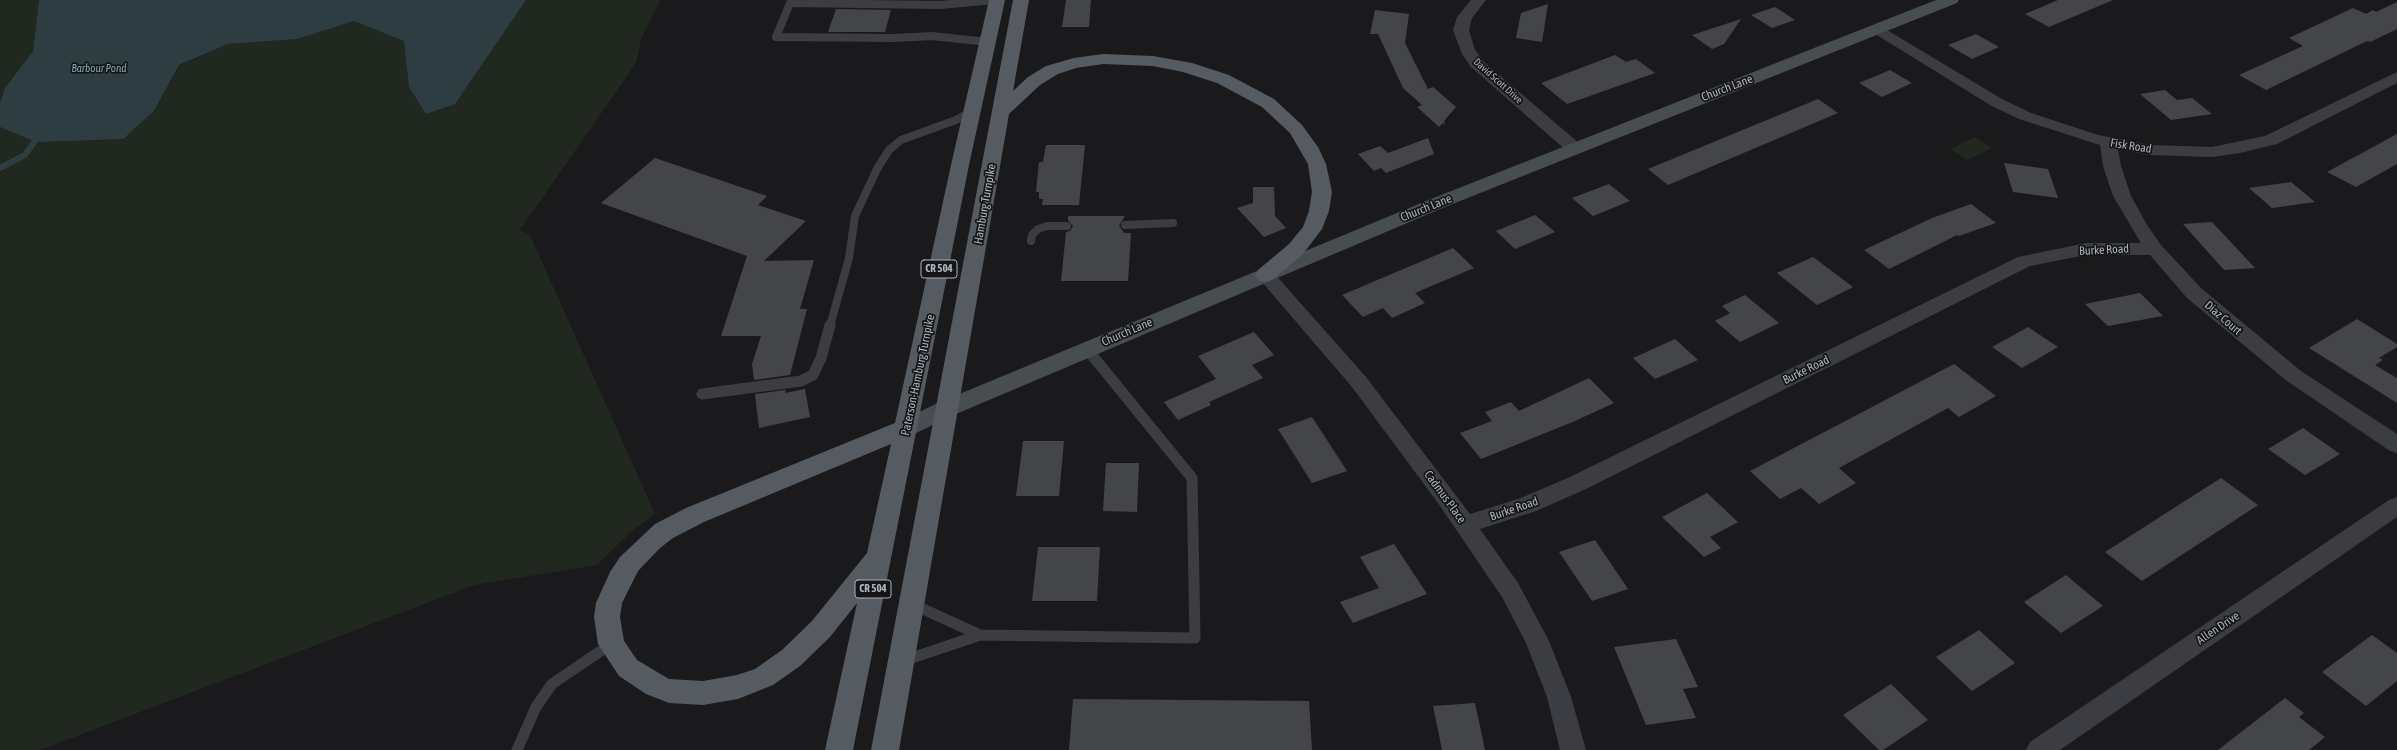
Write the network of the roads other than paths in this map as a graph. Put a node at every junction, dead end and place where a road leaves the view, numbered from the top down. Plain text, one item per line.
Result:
1 (997, 0) edge
2 (1021, 0) edge
3 (1480, 0) edge
4 (1952, 0) edge
5 (1876, 29) junction
6 (988, 42) junction
7 (2397, 77) edge
8 (972, 111) junction
9 (1002, 111) junction
10 (2108, 142) junction
11 (1574, 148) junction
12 (1173, 223) dead end
13 (1125, 225) dead end
14 (1067, 226) dead end
15 (1030, 241) dead end
16 (2155, 249) junction
17 (1265, 275) junction
18 (1087, 349) junction
19 (702, 394) dead end
20 (948, 408) junction
21 (906, 428) junction
22 (2397, 445) edge
23 (2397, 506) edge
24 (1465, 525) junction
25 (880, 555) junction
26 (912, 604) junction
27 (980, 635) junction
28 (611, 644) junction
29 (901, 662) junction
30 (517, 750) edge
31 (839, 750) edge
32 (885, 750) edge
33 (1573, 750) edge
34 (2039, 750) edge

1 - 6 main road, Paterson-Hamburg Turnpike / CR 504
1 - 6 lane
2 - 9 main road, Hamburg Turnpike / CR 504
3 - 11 street, David Scott Drive
4 - 5 street, Church Lane
5 - 10 street, Fisk Road
5 - 11 street, Church Lane
6 - 8 main road, Paterson-Hamburg Turnpike / CR 504
7 - 10 street, Fisk Road
8 - 19 lane
8 - 21 main road, Paterson-Hamburg Turnpike / CR 504
9 - 17 main road
9 - 20 main road, Hamburg Turnpike / CR 504
10 - 16 street, Diaz Court
11 - 17 street, Church Lane
12 - 13 lane
14 - 15 lane
16 - 22 street, Diaz Court
16 - 24 street, Burke Road
17 - 18 street, Church Lane
17 - 24 street, Cadmus Place
18 - 20 street, Church Lane
18 - 27 lane
20 - 21 street, Church Lane
20 - 26 main road, CR 504
21 - 25 main road, Paterson-Hamburg Turnpike / CR 504
21 - 28 main road
23 - 34 street, Allen Drive
24 - 33 street, Cadmus Place
25 - 28 main road
25 - 31 main road, Paterson-Hamburg Turnpike / CR 504
26 - 27 lane
26 - 29 main road, CR 504
27 - 29 lane
28 - 30 lane
29 - 32 main road, CR 504

